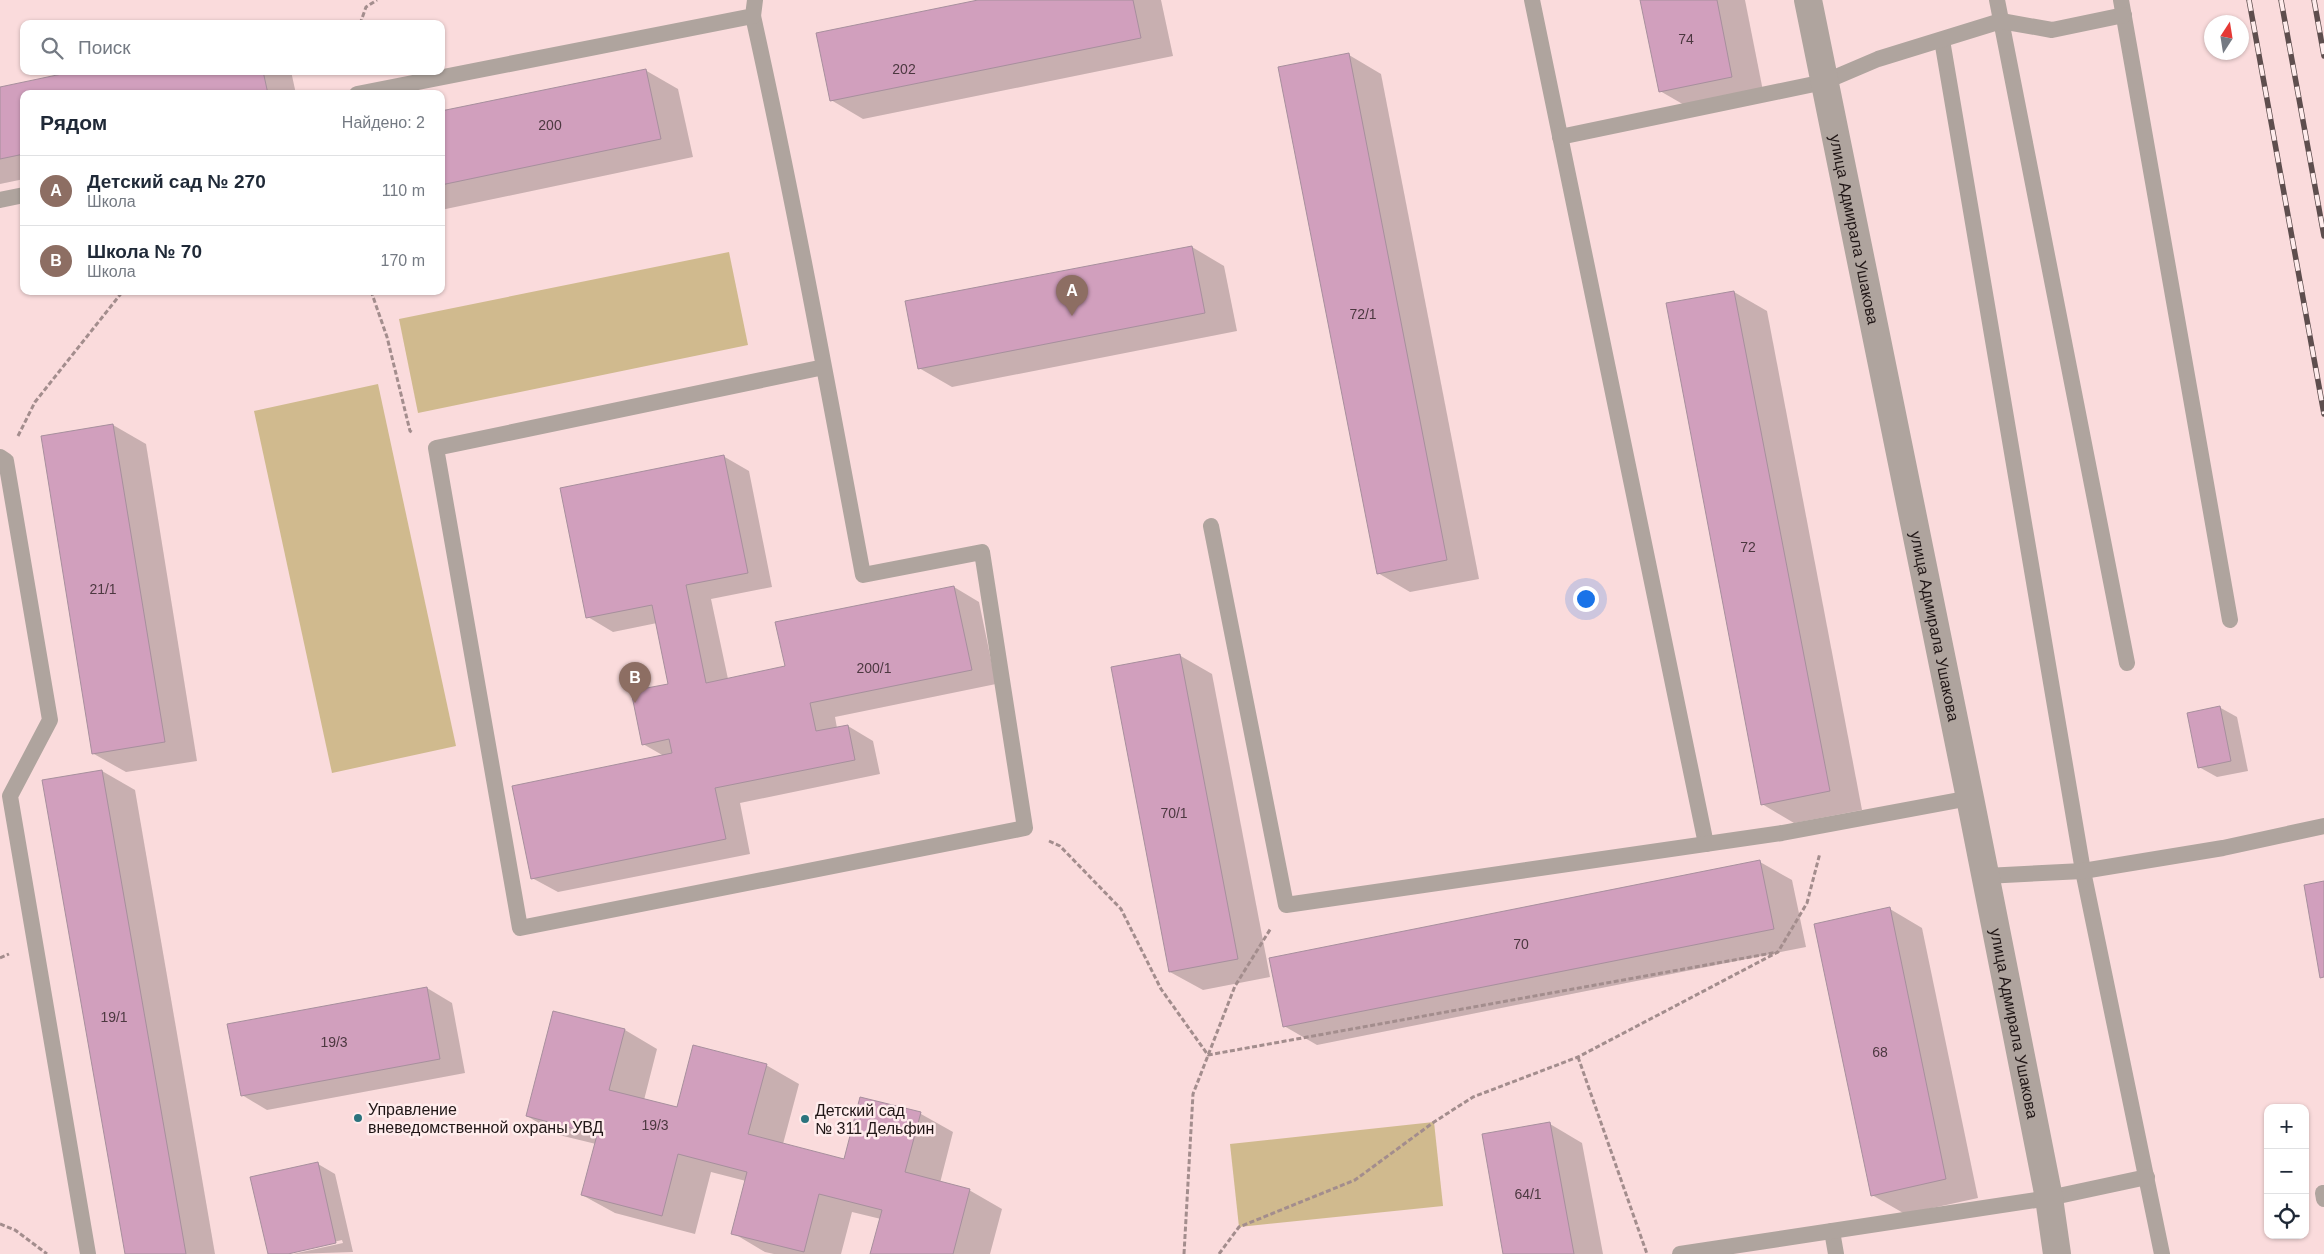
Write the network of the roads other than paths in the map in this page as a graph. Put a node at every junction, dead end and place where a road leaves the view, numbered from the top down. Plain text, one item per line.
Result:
1 (1532, 0) edge
2 (1808, 0) edge
3 (1997, 0) edge
4 (754, 8) edge
5 (2122, 8) edge
6 (2001, 21) junction
7 (1942, 40) junction
8 (445, 75) edge
9 (445, 75) edge
10 (1824, 82) junction
11 (375, 90) edge
12 (1560, 137) junction
13 (20, 196) edge
14 (0, 200) edge
15 (824, 366) junction
16 (3, 459) edge
17 (1211, 526) dead end
18 (2230, 620) dead end
19 (2127, 663) dead end
20 (1970, 798) junction
21 (2324, 826) edge
22 (1706, 844) junction
23 (2083, 871) junction
24 (1985, 876) junction
25 (2146, 1177) junction
26 (2049, 1198) junction
27 (1832, 1231) junction
28 (88, 1254) edge
29 (1680, 1254) edge
30 (1836, 1254) edge
31 (2057, 1254) edge
32 (2162, 1254) edge

1 - 12 lane
2 - 10 street, улица Адмирала Ушакова
3 - 6 lane
4 - 9 lane
4 - 15 lane
5 - 6 lane
5 - 18 lane
6 - 7 lane
6 - 19 lane
7 - 10 lane
7 - 23 lane
8 - 11 lane
10 - 12 lane
10 - 20 street, улица Адмирала Ушакова
12 - 22 lane
13 - 14 lane
15 - 15 lane
16 - 28 lane
17 - 22 lane
20 - 22 lane
20 - 24 street, улица Адмирала Ушакова
21 - 23 lane
23 - 24 lane
23 - 25 lane
24 - 26 street, улица Адмирала Ушакова
25 - 26 lane
25 - 32 lane
26 - 27 lane
26 - 31 street, улица Адмирала Ушакова
27 - 29 lane
27 - 30 lane

